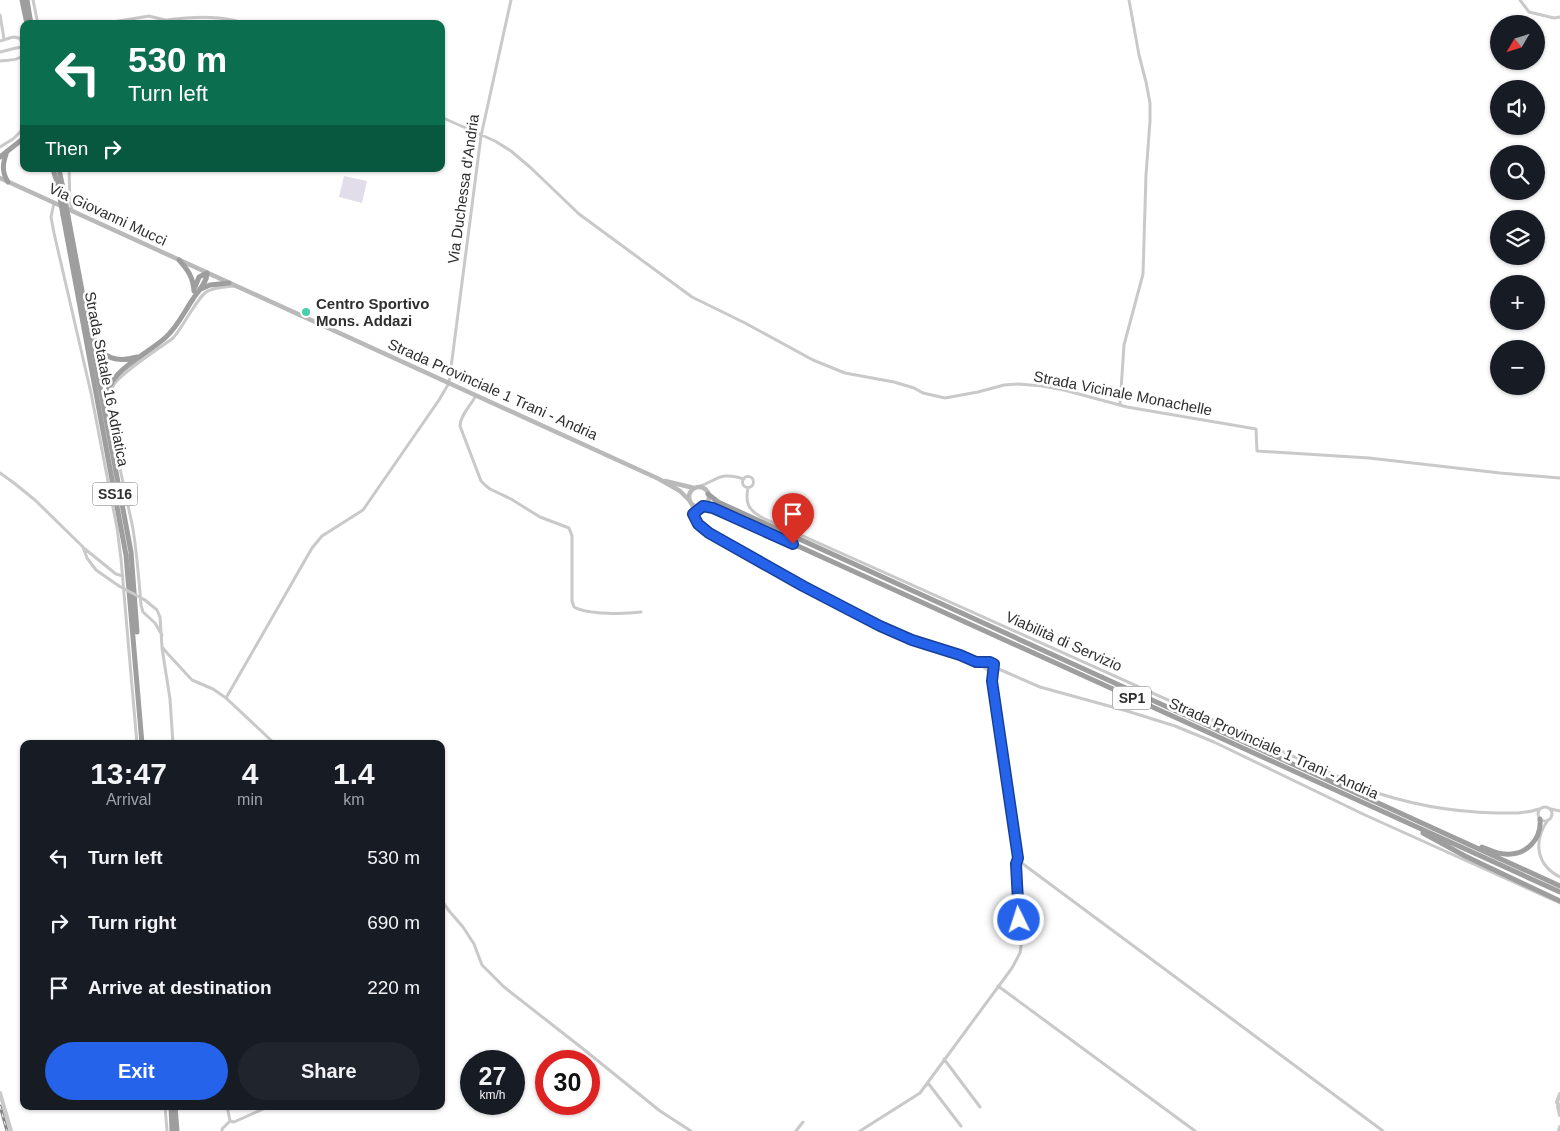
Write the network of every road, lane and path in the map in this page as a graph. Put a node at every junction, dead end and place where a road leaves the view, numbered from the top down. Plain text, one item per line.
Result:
1 (22, 0) edge
2 (27, 0) edge
3 (33, 0) edge
4 (511, 0) edge
5 (1129, 0) edge
6 (1520, 0) edge
7 (0, 15) edge
8 (1560, 17) edge
9 (26, 20) edge
10 (31, 20) edge
11 (37, 20) edge
12 (125, 20) edge
13 (165, 20) joint
14 (224, 20) edge
15 (20, 39) edge
16 (2, 40) edge
17 (20, 49) edge
18 (0, 52) edge
19 (20, 58) edge
20 (0, 62) edge
21 (445, 119) edge
22 (20, 132) edge
23 (481, 136) junction
24 (20, 142) edge
25 (0, 147) edge
26 (9, 150) junction
27 (0, 152) edge
28 (0, 158) edge
29 (55, 172) edge
30 (59, 172) edge
31 (69, 172) edge
32 (0, 178) edge
33 (8, 182) junction
34 (60, 185) junction
35 (54, 203) junction
36 (68, 214) junction
37 (179, 260) junction
38 (206, 273) junction
39 (229, 283) junction
40 (235, 286) junction
41 (82, 290) junction
42 (196, 291) junction
43 (142, 356) junction
44 (449, 383) junction
45 (476, 396) junction
46 (1120, 405) junction
47 (108, 425) junction
48 (0, 473) edge
49 (1560, 478) edge
50 (659, 479) junction
51 (744, 479) junction
52 (696, 487) junction
53 (748, 488) junction
54 (708, 494) junction
55 (691, 503) junction
56 (702, 506) junction
57 (693, 514) junction
58 (83, 547) junction
59 (123, 576) junction
60 (641, 612) dead end
61 (162, 635) junction
62 (162, 647) junction
63 (976, 662) junction
64 (988, 662) junction
65 (994, 668) junction
66 (987, 670) junction
67 (992, 681) junction
68 (226, 698) junction
69 (137, 740) edge
70 (143, 740) edge
71 (143, 740) edge
72 (173, 740) edge
73 (270, 740) edge
74 (1551, 809) junction
75 (1539, 810) junction
76 (1560, 812) edge
77 (1394, 816) junction
78 (1552, 816) junction
79 (1540, 819) junction
80 (1548, 820) junction
81 (1456, 839) junction
82 (1018, 858) junction
83 (1560, 877) edge
84 (1560, 886) edge
85 (1560, 892) edge
86 (1560, 902) edge
87 (445, 905) edge
88 (998, 986) junction
89 (944, 1059) junction
90 (928, 1083) junction
91 (0, 1093) edge
92 (1560, 1094) edge
93 (980, 1107) dead end
94 (1559, 1107) edge
95 (165, 1110) edge
96 (170, 1110) edge
97 (175, 1110) edge
98 (229, 1110) edge
99 (261, 1110) edge
100 (1560, 1115) edge
101 (230, 1121) junction
102 (803, 1122) dead end
103 (961, 1126) dead end
104 (1560, 1127) edge
105 (11, 1131) edge
106 (167, 1131) edge
107 (172, 1131) edge
108 (177, 1131) edge
109 (222, 1131) edge
110 (690, 1131) edge
111 (796, 1131) edge
112 (860, 1131) edge
113 (1195, 1131) edge
114 (1383, 1131) edge
115 (1559, 1131) edge

1 - 9 highway
2 - 10 highway
3 - 11 street
4 - 23 street, Via Duchessa d'Andria
5 - 46 street
6 - 8 street
7 - 16 street
12 - 13 street
13 - 14 street
15 - 16 street
17 - 18 street, bridge
19 - 20 street
21 - 23 street, Strada Vicinale Monachelle
22 - 25 street
23 - 44 street, Via Duchessa d'Andria
23 - 46 street, Strada Vicinale Monachelle
24 - 26 highway
26 - 27 highway
26 - 28 highway
26 - 33 highway
29 - 34 highway, Strada Statale 16 Adriatica / SS16
30 - 34 highway, Strada Statale 16 Adriatica / SS16
31 - 36 street
32 - 33 main road, Via Giovanni Mucci / SP1
33 - 35 main road, Via Giovanni Mucci / SP1
34 - 36 highway, Strada Statale 16 Adriatica / SS16, bridge
35 - 36 main road, Via Giovanni Mucci / SP1
35 - 59 street
36 - 37 main road, Via Giovanni Mucci / SP1
36 - 41 highway, Strada Statale 16 Adriatica / SS16
36 - 70 highway, Strada Statale 16 Adriatica / SS16
37 - 38 main road, Via Giovanni Mucci / SP1
37 - 42 highway
38 - 39 main road, Strada Provinciale 1 Trani - Andria / SP1
38 - 42 highway, SS16
39 - 40 main road, Strada Provinciale 1 Trani - Andria / SP1
39 - 42 highway
40 - 44 main road, Strada Provinciale 1 Trani - Andria / SP1
40 - 61 street
41 - 43 highway, SS16
41 - 47 highway, Strada Statale 16 Adriatica / SS16
42 - 43 highway, SS16
43 - 47 highway, SS16
44 - 45 main road, Strada Provinciale 1 Trani - Andria / SP1
44 - 68 street
45 - 50 main road, Strada Provinciale 1 Trani - Andria / SP1
45 - 60 street
46 - 49 street, Strada Vicinale Monachelle
47 - 71 highway, Strada Statale 16 Adriatica / SS16
48 - 58 street
50 - 52 main road, Strada Provinciale 1 Trani - Andria / SP1
50 - 55 main road, Strada Provinciale 1 Trani - Andria / SP1
51 - 52 street
51 - 53 street
51 - 53 street
52 - 54 main road, Strada Provinciale 1 Trani - Andria / SP1
52 - 55 main road
53 - 75 street, Viabilità di Servizio
54 - 56 main road
54 - 81 highway, Strada Provinciale 1 Trani - Andria / SP1
55 - 56 main road, Strada Provinciale 1 Trani - Andria / SP1
55 - 57 street
56 - 57 street
56 - 77 highway, Strada Provinciale 1 Trani - Andria / SP1
57 - 63 street
58 - 59 street
58 - 61 street, bridge
59 - 69 street
61 - 62 street
62 - 68 street
62 - 72 street
63 - 64 street
63 - 66 street
64 - 65 street
64 - 66 street
65 - 66 street
65 - 67 street
65 - 86 street
66 - 67 street
67 - 82 street
68 - 73 street
74 - 75 street
74 - 76 street
74 - 78 street
75 - 79 street
76 - 78 street
77 - 85 highway, Strada Provinciale 1 Trani - Andria / SP1
77 - 86 highway
78 - 80 street
79 - 80 street
79 - 81 highway
80 - 83 street
81 - 84 highway, Strada Provinciale 1 Trani - Andria / SP1
82 - 88 street
82 - 114 street
87 - 110 street
88 - 89 street
88 - 113 street
89 - 90 street
89 - 93 street
90 - 103 street
90 - 112 street
91 - 105 street
92 - 94 street
94 - 100 street
95 - 106 street
96 - 107 highway
97 - 108 highway
98 - 101 street
99 - 101 street
101 - 109 street
102 - 111 street
104 - 115 street

